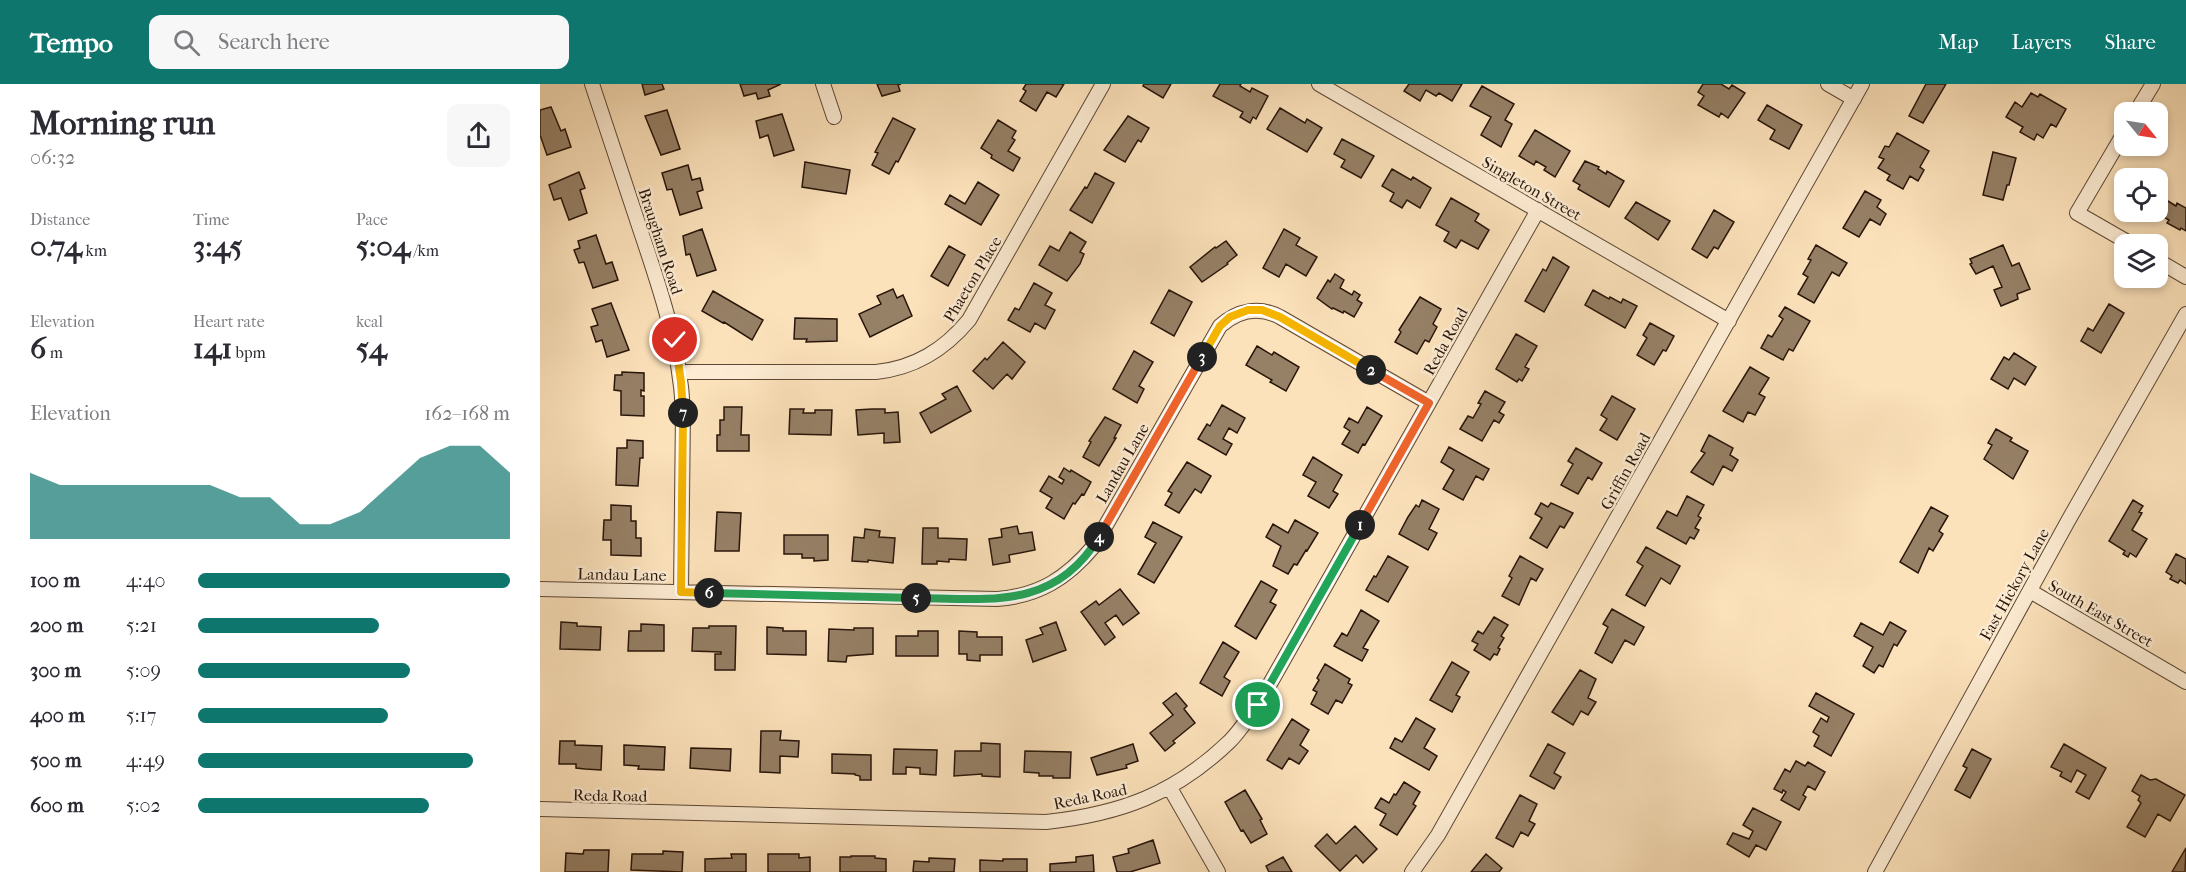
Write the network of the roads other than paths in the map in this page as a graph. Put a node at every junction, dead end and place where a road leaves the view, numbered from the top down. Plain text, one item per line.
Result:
1 (592, 84) edge
2 (824, 84) edge
3 (1103, 84) edge
4 (1319, 84) edge
5 (1828, 84) edge
6 (1862, 84) edge
7 (2153, 84) edge
8 (1854, 99) junction
9 (2142, 102) edge
10 (834, 117) dead end
11 (2114, 150) edge
12 (1538, 210) junction
13 (2114, 234) edge
14 (2168, 266) edge
15 (2186, 277) edge
16 (2186, 314) edge
17 (1729, 321) junction
18 (680, 372) junction
19 (1429, 403) junction
20 (540, 589) edge
21 (2030, 591) junction
22 (681, 592) junction
23 (2186, 682) edge
24 (1170, 788) junction
25 (540, 809) edge
26 (1218, 872) edge
27 (1412, 872) edge
28 (1875, 872) edge

1 - 18 street, Braugham Road
2 - 10 street
3 - 18 street, Phaeton Place
4 - 12 street, Singleton Street
5 - 8 street
6 - 8 street, Griffin Road
7 - 9 street
8 - 17 street, Griffin Road
11 - 13 street
12 - 17 street, Singleton Street
12 - 19 street, Reda Road
14 - 15 street
16 - 21 street, East Hickory Lane
17 - 27 street, Griffin Road
18 - 22 street, Braugham Road
19 - 22 street, Landau Lane
19 - 24 street, Reda Road
20 - 22 street, Landau Lane
21 - 23 street, South East Street
21 - 28 street, East Hickory Lane
24 - 25 street, Reda Road
24 - 26 street

